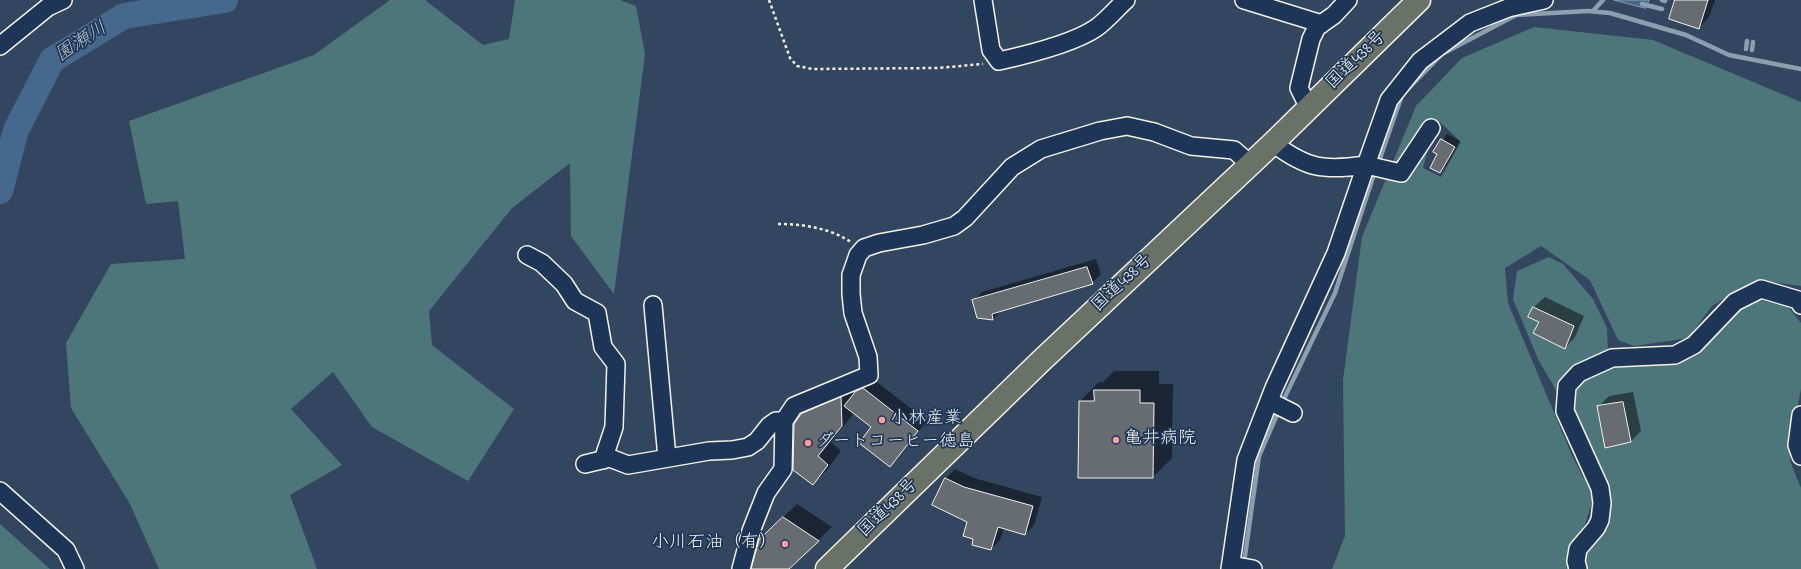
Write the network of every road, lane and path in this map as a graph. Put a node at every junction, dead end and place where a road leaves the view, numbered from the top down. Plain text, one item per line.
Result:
1 (63, 0) edge
2 (769, 0) edge
3 (983, 0) edge
4 (1126, 0) edge
5 (1244, 0) edge
6 (1348, 0) edge
7 (1419, 0) edge
8 (1544, 0) edge
9 (1322, 24) junction
10 (0, 46) edge
11 (999, 61) junction
12 (1309, 108) junction
13 (1431, 128) dead end
14 (1273, 143) junction
15 (1250, 164) junction
16 (1369, 166) junction
17 (778, 224) dead end
18 (861, 251) junction
19 (527, 255) dead end
20 (653, 305) dead end
21 (1801, 305) edge
22 (1269, 401) junction
23 (1293, 413) dead end
24 (1801, 414) edge
25 (784, 421) junction
26 (1801, 456) edge
27 (667, 458) junction
28 (603, 460) junction
29 (585, 464) dead end
30 (0, 491) edge
31 (834, 567) edge
32 (1230, 567) edge
33 (75, 569) edge
34 (741, 569) edge
35 (1253, 569) edge
36 (1578, 569) edge

1 - 10 street
2 - 11 path
3 - 11 street
4 - 11 street
5 - 9 street
6 - 9 street
7 - 12 highway, 国道438号
8 - 16 street
9 - 12 street
12 - 14 highway, 国道438号
13 - 16 street
14 - 15 highway, 国道438号
14 - 16 street
15 - 18 street
15 - 31 highway, 国道438号
16 - 22 street
17 - 18 path
18 - 25 street
19 - 28 street
20 - 27 street
21 - 36 street
22 - 23 street
22 - 32 street
24 - 26 street
25 - 27 street
25 - 34 street
27 - 28 street
28 - 29 street
30 - 33 street
32 - 35 street

